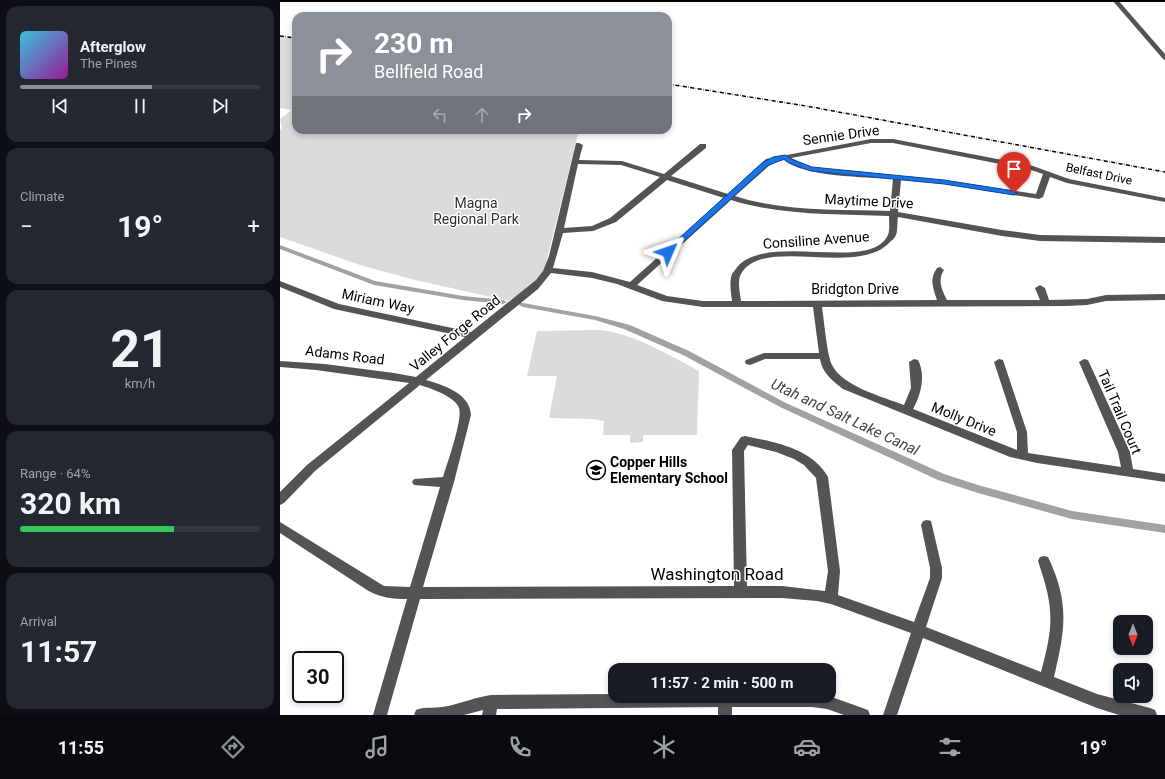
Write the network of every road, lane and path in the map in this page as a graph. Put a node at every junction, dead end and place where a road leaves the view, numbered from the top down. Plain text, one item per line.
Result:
1 (280, 0) edge
2 (1115, 0) edge
3 (1165, 0) edge
4 (1165, 58) edge
5 (888, 141) joint
6 (579, 145) dead end
7 (703, 146) dead end
8 (785, 157) junction
9 (576, 162) junction
10 (1047, 173) junction
11 (666, 177) junction
12 (897, 177) junction
13 (728, 197) junction
14 (1165, 200) edge
15 (894, 214) junction
16 (559, 231) junction
17 (1165, 240) edge
18 (549, 270) junction
19 (940, 270) dead end
20 (280, 284) edge
21 (630, 286) junction
22 (1040, 288) dead end
23 (1165, 297) edge
24 (943, 303) junction
25 (1046, 303) junction
26 (737, 304) junction
27 (817, 304) junction
28 (474, 336) junction
29 (824, 356) junction
30 (750, 362) dead end
31 (914, 362) dead end
32 (999, 362) dead end
33 (1084, 362) dead end
34 (280, 364) edge
35 (418, 381) junction
36 (906, 411) junction
37 (1022, 456) junction
38 (1128, 472) junction
39 (1165, 478) edge
40 (418, 482) dead end
41 (448, 482) junction
42 (280, 500) edge
43 (927, 524) dead end
44 (280, 527) edge
45 (1044, 562) dead end
46 (741, 592) junction
47 (416, 593) junction
48 (831, 598) junction
49 (919, 630) junction
50 (1046, 681) junction
51 (636, 703) edge
52 (724, 703) edge
53 (828, 703) edge
54 (490, 708) edge
55 (380, 715) edge
56 (421, 715) edge
57 (725, 715) edge
58 (863, 715) edge
59 (890, 715) edge
60 (1150, 715) edge

1 - 2 main road
2 - 3 main road
2 - 4 street
5 - 8 street, Sennie Drive
5 - 10 street, Belfast Drive
6 - 9 street, Valley Forge Road
7 - 11 street
8 - 12 street
8 - 13 street, Sennie Drive
9 - 11 street, Maytime Drive
9 - 16 street, Valley Forge Road
10 - 12 street
10 - 14 street, Belfast Drive
11 - 13 street, Maytime Drive
11 - 16 street
12 - 15 street, Consiline Avenue
13 - 15 street, Maytime Drive
13 - 21 street, Sennie Drive
15 - 17 street, Maytime Drive
15 - 26 street, Consiline Avenue
16 - 18 street, Valley Forge Road
18 - 21 street, Bridgton Drive
18 - 28 street, Valley Forge Road
19 - 24 street
20 - 28 street, Miriam Way
21 - 26 street, Bridgton Drive
22 - 25 street
23 - 25 street, Bridgton Drive
24 - 25 street, Bridgton Drive
24 - 27 street, Bridgton Drive
26 - 27 street, Bridgton Drive
27 - 29 street, Molly Drive
28 - 35 street, Valley Forge Road
29 - 30 street
29 - 36 street, Molly Drive
31 - 36 street
32 - 37 street
33 - 38 street, Tail Trail Court
34 - 35 street, Adams Road
35 - 41 street, Adams Road
35 - 42 street, Valley Forge Road
36 - 37 street, Molly Drive
37 - 38 street, Molly Drive
38 - 39 street, Molly Drive
40 - 41 street
41 - 47 street, Adams Road
43 - 49 street
44 - 47 street, Washington Road
45 - 50 street
46 - 47 street, Washington Road
46 - 48 street, Washington Road
46 - 48 street
47 - 55 street, Adams Road
48 - 49 street, Washington Road
49 - 50 street, Washington Road
49 - 59 street
50 - 60 street, Washington Road
51 - 54 street
52 - 57 street
53 - 58 street
54 - 56 street

